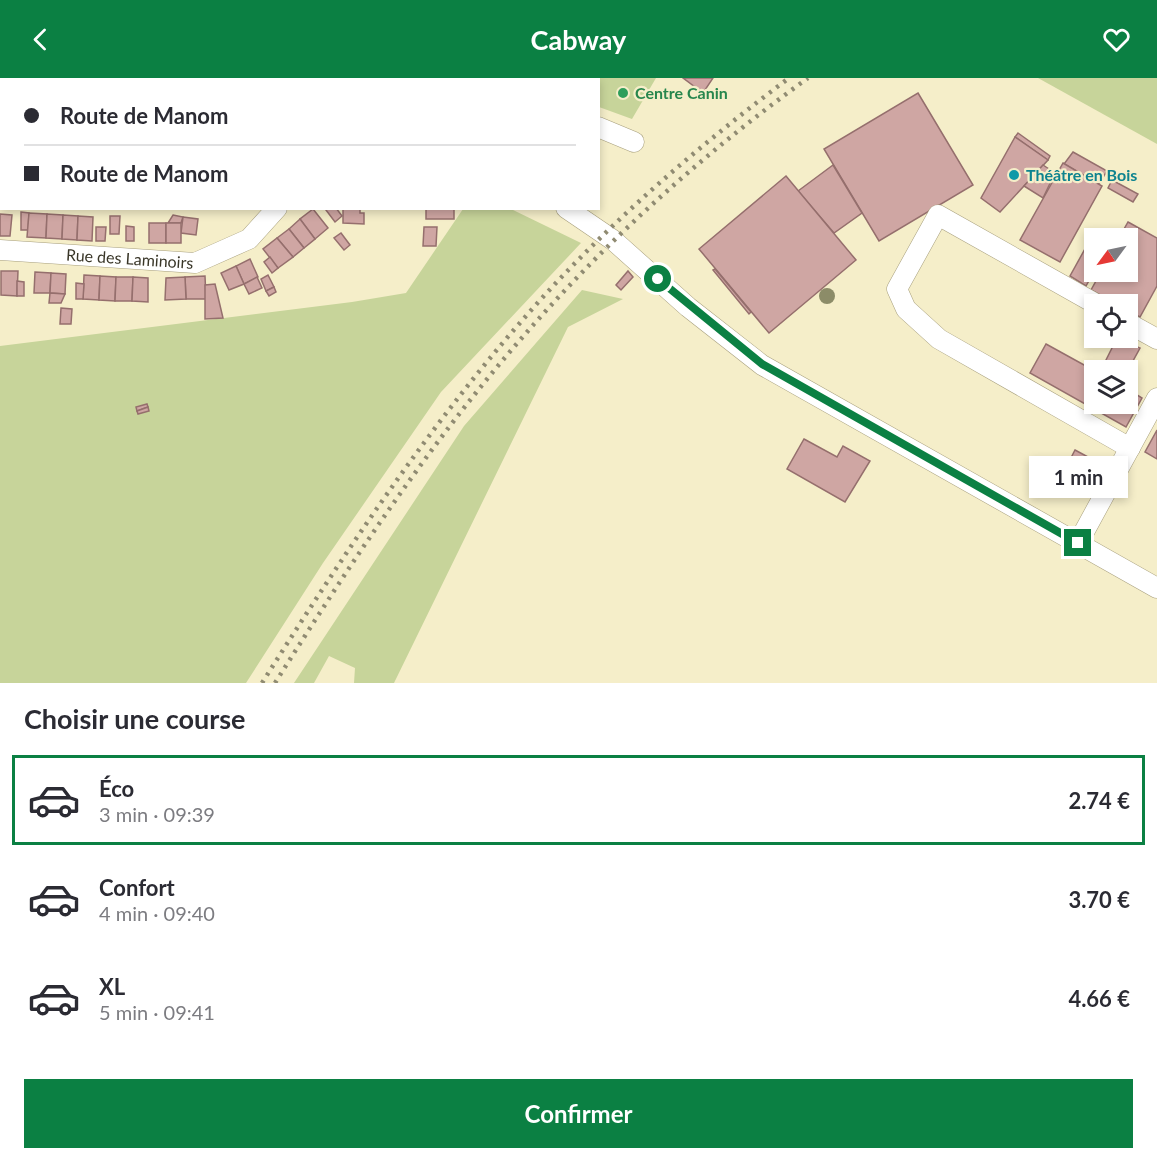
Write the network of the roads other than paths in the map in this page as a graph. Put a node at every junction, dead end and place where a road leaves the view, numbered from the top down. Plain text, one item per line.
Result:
1 (600, 128) edge
2 (634, 142) dead end
3 (275, 210) edge
4 (569, 210) edge
5 (0, 250) edge
6 (1084, 297) edge
7 (1138, 329) edge
8 (1157, 339) edge
9 (1157, 398) edge
10 (1130, 448) junction
11 (1078, 543) junction
12 (1157, 588) edge

1 - 2 street
3 - 5 street, Rue des Laminoirs
4 - 11 street
6 - 10 street
7 - 8 street
9 - 10 street
10 - 11 street
11 - 12 street

